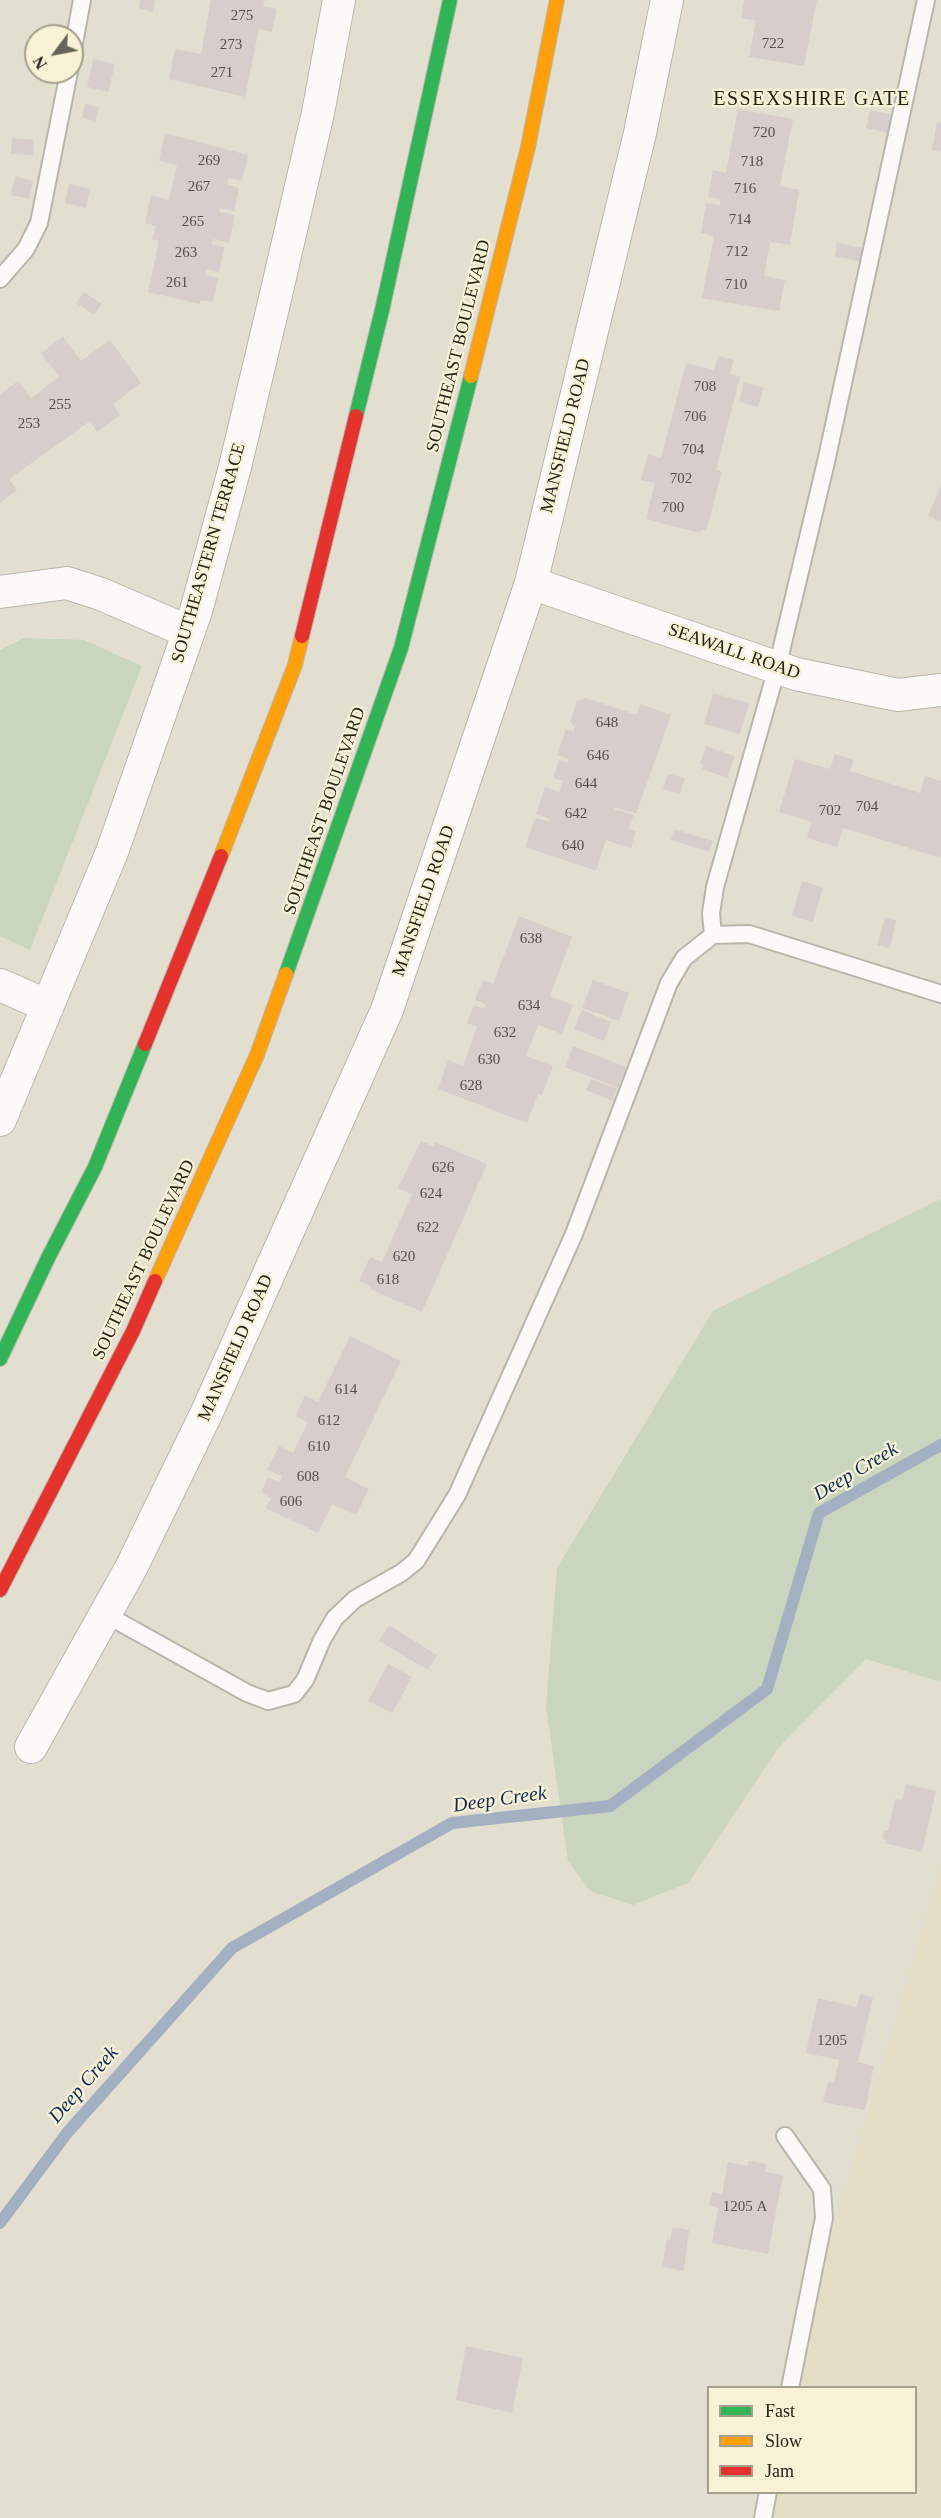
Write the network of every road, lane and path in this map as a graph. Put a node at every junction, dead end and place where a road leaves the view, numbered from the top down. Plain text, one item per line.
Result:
1 (82, 0) edge
2 (339, 0) edge
3 (450, 0) edge
4 (557, 0) edge
5 (668, 0) edge
6 (926, 0) edge
7 (78, 24) edge
8 (67, 84) edge
9 (0, 279) edge
10 (531, 583) junction
11 (0, 592) edge
12 (189, 632) junction
13 (777, 668) junction
14 (941, 690) edge
15 (713, 935) junction
16 (0, 985) edge
17 (941, 994) edge
18 (48, 1006) junction
19 (0, 1120) edge
20 (0, 1359) edge
21 (0, 1590) edge
22 (105, 1614) junction
23 (31, 1747) dead end
24 (785, 2136) dead end
25 (790, 2386) edge
26 (768, 2494) edge
27 (763, 2518) edge

1 - 7 lane
2 - 12 street, SOUTHEASTERN TERRACE
3 - 20 main road
4 - 21 main road, SOUTHEAST BOULEVARD
5 - 10 street, MANSFIELD ROAD
6 - 13 lane
8 - 9 lane
10 - 13 street, SEAWALL ROAD
10 - 22 street, MANSFIELD ROAD
11 - 12 street
12 - 18 street, SOUTHEASTERN TERRACE
13 - 14 street, SEAWALL ROAD
13 - 15 lane
15 - 17 lane
15 - 22 lane
16 - 18 street
18 - 19 street, SOUTHEASTERN TERRACE
22 - 23 street, MANSFIELD ROAD
24 - 25 lane
26 - 27 lane

